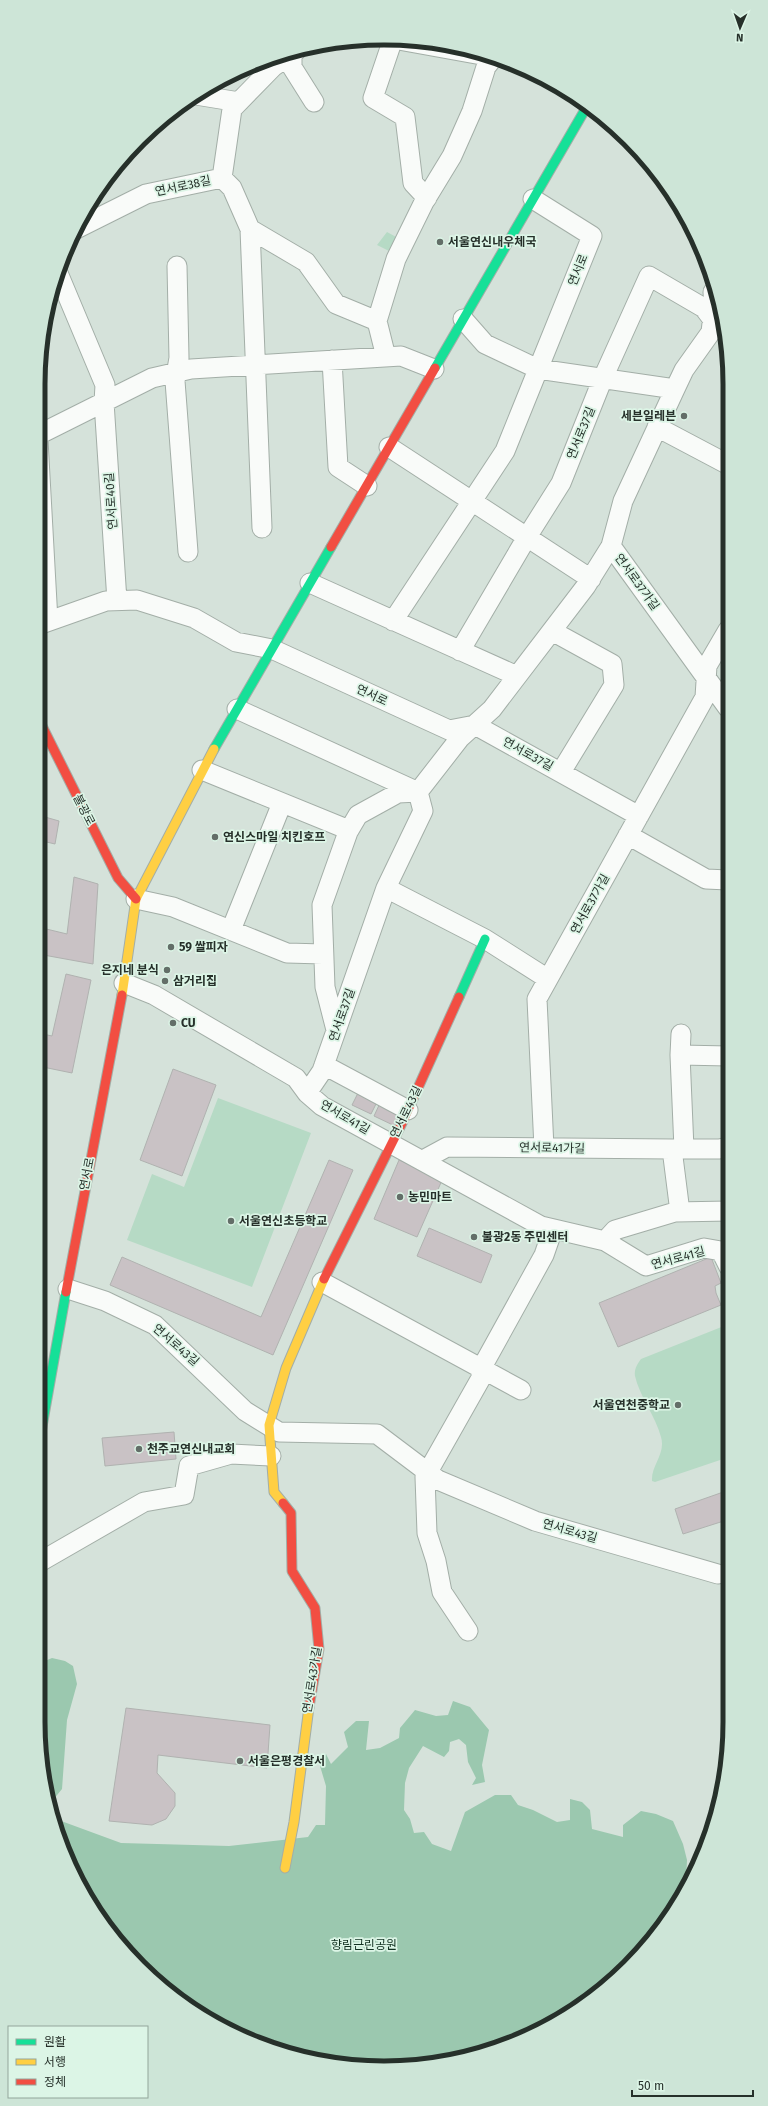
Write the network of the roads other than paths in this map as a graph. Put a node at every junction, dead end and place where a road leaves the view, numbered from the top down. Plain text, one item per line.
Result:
1 (391, 45) edge
2 (293, 58) edge
3 (280, 61) edge
4 (490, 62) edge
5 (208, 94) edge
6 (239, 102) junction
7 (314, 102) dead end
8 (584, 111) edge
9 (222, 178) junction
10 (427, 198) junction
11 (533, 199) junction
12 (85, 225) edge
13 (250, 229) junction
14 (177, 266) dead end
15 (61, 281) edge
16 (463, 319) junction
17 (377, 321) junction
18 (717, 321) edge
19 (386, 357) junction
20 (332, 360) junction
21 (255, 365) junction
22 (434, 369) junction
23 (538, 369) junction
24 (177, 372) junction
25 (603, 378) junction
26 (675, 389) junction
27 (104, 402) junction
28 (657, 427) junction
29 (45, 432) edge
30 (389, 448) junction
31 (723, 462) edge
32 (367, 486) junction
33 (472, 501) junction
34 (262, 528) dead end
35 (527, 537) junction
36 (610, 546) junction
37 (188, 552) dead end
38 (591, 579) junction
39 (310, 583) junction
40 (117, 601) junction
41 (393, 621) junction
42 (45, 622) edge
43 (552, 631) junction
44 (723, 639) edge
45 (272, 649) junction
46 (460, 651) junction
47 (517, 676) junction
48 (706, 677) junction
49 (723, 701) edge
50 (237, 708) junction
51 (475, 725) junction
52 (45, 732) edge
53 (202, 770) junction
54 (561, 772) junction
55 (418, 792) junction
56 (282, 803) junction
57 (639, 816) junction
58 (349, 830) junction
59 (628, 835) junction
60 (723, 880) edge
61 (386, 888) junction
62 (136, 899) junction
63 (231, 930) junction
64 (485, 939) junction
65 (323, 954) junction
66 (548, 978) junction
67 (124, 983) junction
68 (336, 1030) junction
69 (681, 1034) dead end
70 (680, 1055) junction
71 (723, 1056) edge
72 (324, 1065) junction
73 (307, 1093) junction
74 (408, 1110) junction
75 (391, 1143) junction
76 (723, 1147) edge
77 (544, 1148) junction
78 (678, 1149) junction
79 (423, 1160) junction
80 (723, 1211) edge
81 (680, 1212) junction
82 (552, 1229) junction
83 (606, 1241) junction
84 (723, 1255) edge
85 (322, 1282) junction
86 (68, 1289) junction
87 (481, 1369) junction
88 (522, 1390) dead end
89 (45, 1412) edge
90 (269, 1425) junction
91 (271, 1456) junction
92 (428, 1471) junction
93 (45, 1559) edge
94 (718, 1574) dead end
95 (468, 1631) dead end
96 (285, 1868) dead end

1 - 10 street
2 - 7 street, 연서로38길
3 - 6 street, 연서로38길
4 - 10 street
5 - 6 street
6 - 9 street, 연서로38길
8 - 11 main road, 연서로
9 - 12 street, 연서로38길
9 - 13 street
10 - 17 street
11 - 16 main road, 연서로
11 - 23 street, 연서로
13 - 17 street
13 - 21 street
14 - 24 street
15 - 27 street, 연서로40길
16 - 22 main road, 연서로
16 - 23 street
17 - 19 street
18 - 25 street, 연서로37길
18 - 26 street
19 - 20 street
19 - 22 street
20 - 21 street
20 - 32 street
21 - 24 street
21 - 34 street
22 - 30 main road, 연서로
23 - 25 street
23 - 33 street, 연서로
24 - 27 street
24 - 37 street
25 - 26 street
25 - 35 street, 연서로37길
26 - 28 street
27 - 29 street
27 - 40 street, 연서로40길
28 - 31 street
28 - 36 street
30 - 32 main road, 연서로
30 - 33 street
32 - 39 main road, 연서로
33 - 35 street
33 - 41 street, 연서로
35 - 38 street
35 - 46 street, 연서로37길
36 - 38 street
36 - 48 street, 연서로37가길
38 - 43 street
39 - 41 street
39 - 45 main road, 연서로
40 - 42 street, 연서로
40 - 45 street, 연서로
41 - 46 street
43 - 47 street
43 - 54 street, 연서로37길
44 - 48 street, 연서로37가길
45 - 50 main road, 연서로
45 - 51 street, 연서로
46 - 47 street
47 - 51 street
48 - 49 street, 연서로37가길
48 - 57 street, 연서로37가길
50 - 53 main road, 연서로
50 - 55 street
51 - 54 street, 연서로37길
51 - 55 street
52 - 62 main road, 불광로
53 - 56 street
53 - 62 main road, 연서로
54 - 57 street
55 - 58 street
55 - 61 street, 연서로37길
56 - 58 street
56 - 63 street
57 - 59 street, 연서로37가길
58 - 65 street
59 - 60 street
59 - 66 street, 연서로37가길
61 - 64 street
61 - 68 street, 연서로37길
62 - 63 street
62 - 67 main road, 연서로
63 - 65 street
64 - 66 street
64 - 74 main road, 연서로43길
65 - 68 street
66 - 77 street, 연서로37가길
67 - 73 street, 연서로41길
67 - 86 main road, 연서로
68 - 72 street, 연서로37길
69 - 70 street
70 - 71 street
70 - 78 street
72 - 73 street, 연서로37길
72 - 74 street
73 - 75 street, 연서로41길
74 - 75 main road, 연서로43길
75 - 79 street, 연서로41길
75 - 85 main road, 연서로43길
76 - 78 street, 연서로41가길
77 - 78 street, 연서로41가길
77 - 79 street, 연서로41가길
78 - 81 street
79 - 82 street, 연서로41길
80 - 81 street
81 - 83 street
82 - 83 street, 연서로41길
82 - 87 street
83 - 84 street, 연서로41길
85 - 87 street
85 - 90 main road, 연서로43길
86 - 89 main road, 연서로
86 - 90 street, 연서로43길
87 - 88 street
87 - 92 street
90 - 91 main road, 연서로43가길
90 - 92 street, 연서로43길
91 - 93 street
91 - 96 main road, 연서로43가길
92 - 94 street, 연서로43길
92 - 95 street

